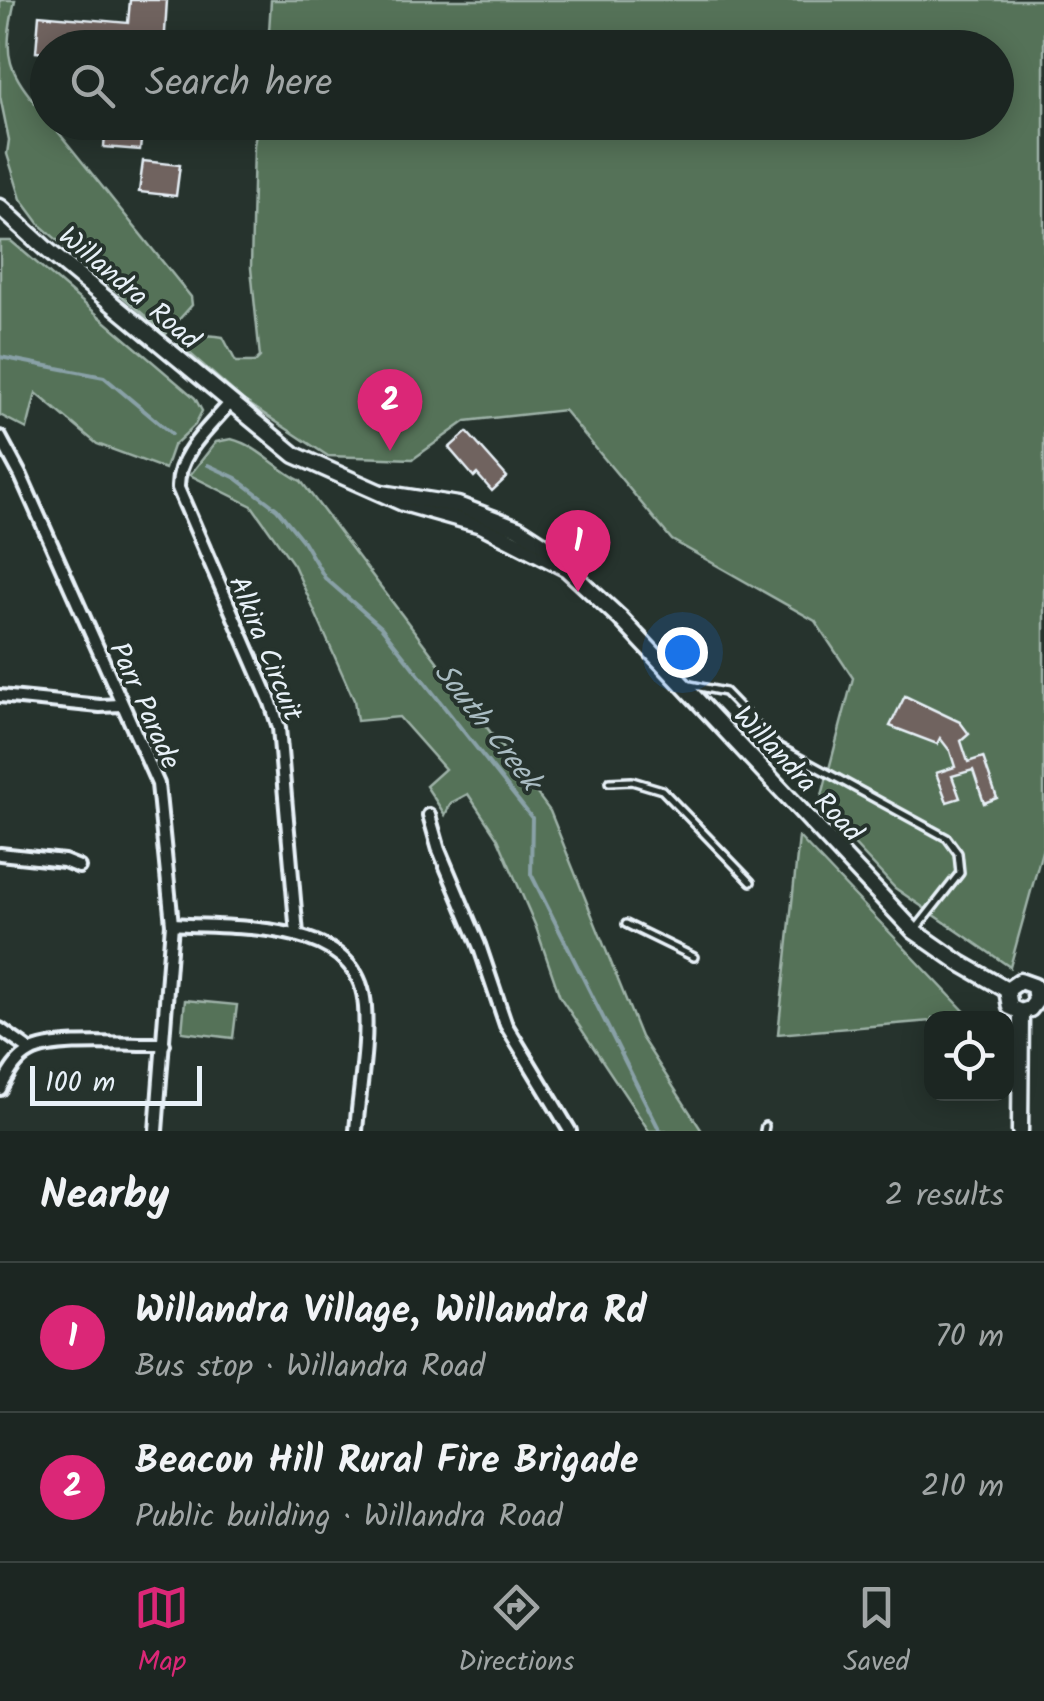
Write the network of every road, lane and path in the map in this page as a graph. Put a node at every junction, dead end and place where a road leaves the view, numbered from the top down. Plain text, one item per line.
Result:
1 (0, 207) edge
2 (230, 403) junction
3 (0, 437) edge
4 (679, 683) junction
5 (0, 696) edge
6 (121, 705) junction
7 (609, 782) dead end
8 (430, 814) dead end
9 (0, 854) edge
10 (79, 867) dead end
11 (751, 882) dead end
12 (172, 924) junction
13 (626, 924) dead end
14 (914, 932) junction
15 (297, 934) junction
16 (694, 957) dead end
17 (1007, 990) junction
18 (1021, 1012) junction
19 (0, 1030) edge
20 (164, 1044) junction
21 (32, 1051) junction
22 (0, 1088) edge
23 (156, 1131) edge
24 (356, 1131) edge
25 (570, 1131) edge
26 (1020, 1131) edge

1 - 2 main road, Willandra Road
2 - 4 main road, Willandra Road
2 - 15 street, Alkira Circuit
3 - 6 street, Parr Parade
4 - 14 main road, Willandra Road
4 - 14 lane
5 - 6 street
6 - 12 street, Parr Parade
7 - 11 lane
8 - 25 street
9 - 10 street
12 - 15 street
12 - 20 street, Parr Parade
13 - 16 lane
14 - 17 main road, Willandra Road
15 - 24 street
17 - 18 main road
17 - 18 main road
18 - 26 main road
19 - 21 street
20 - 21 street
20 - 23 street, Parr Parade
21 - 22 street

